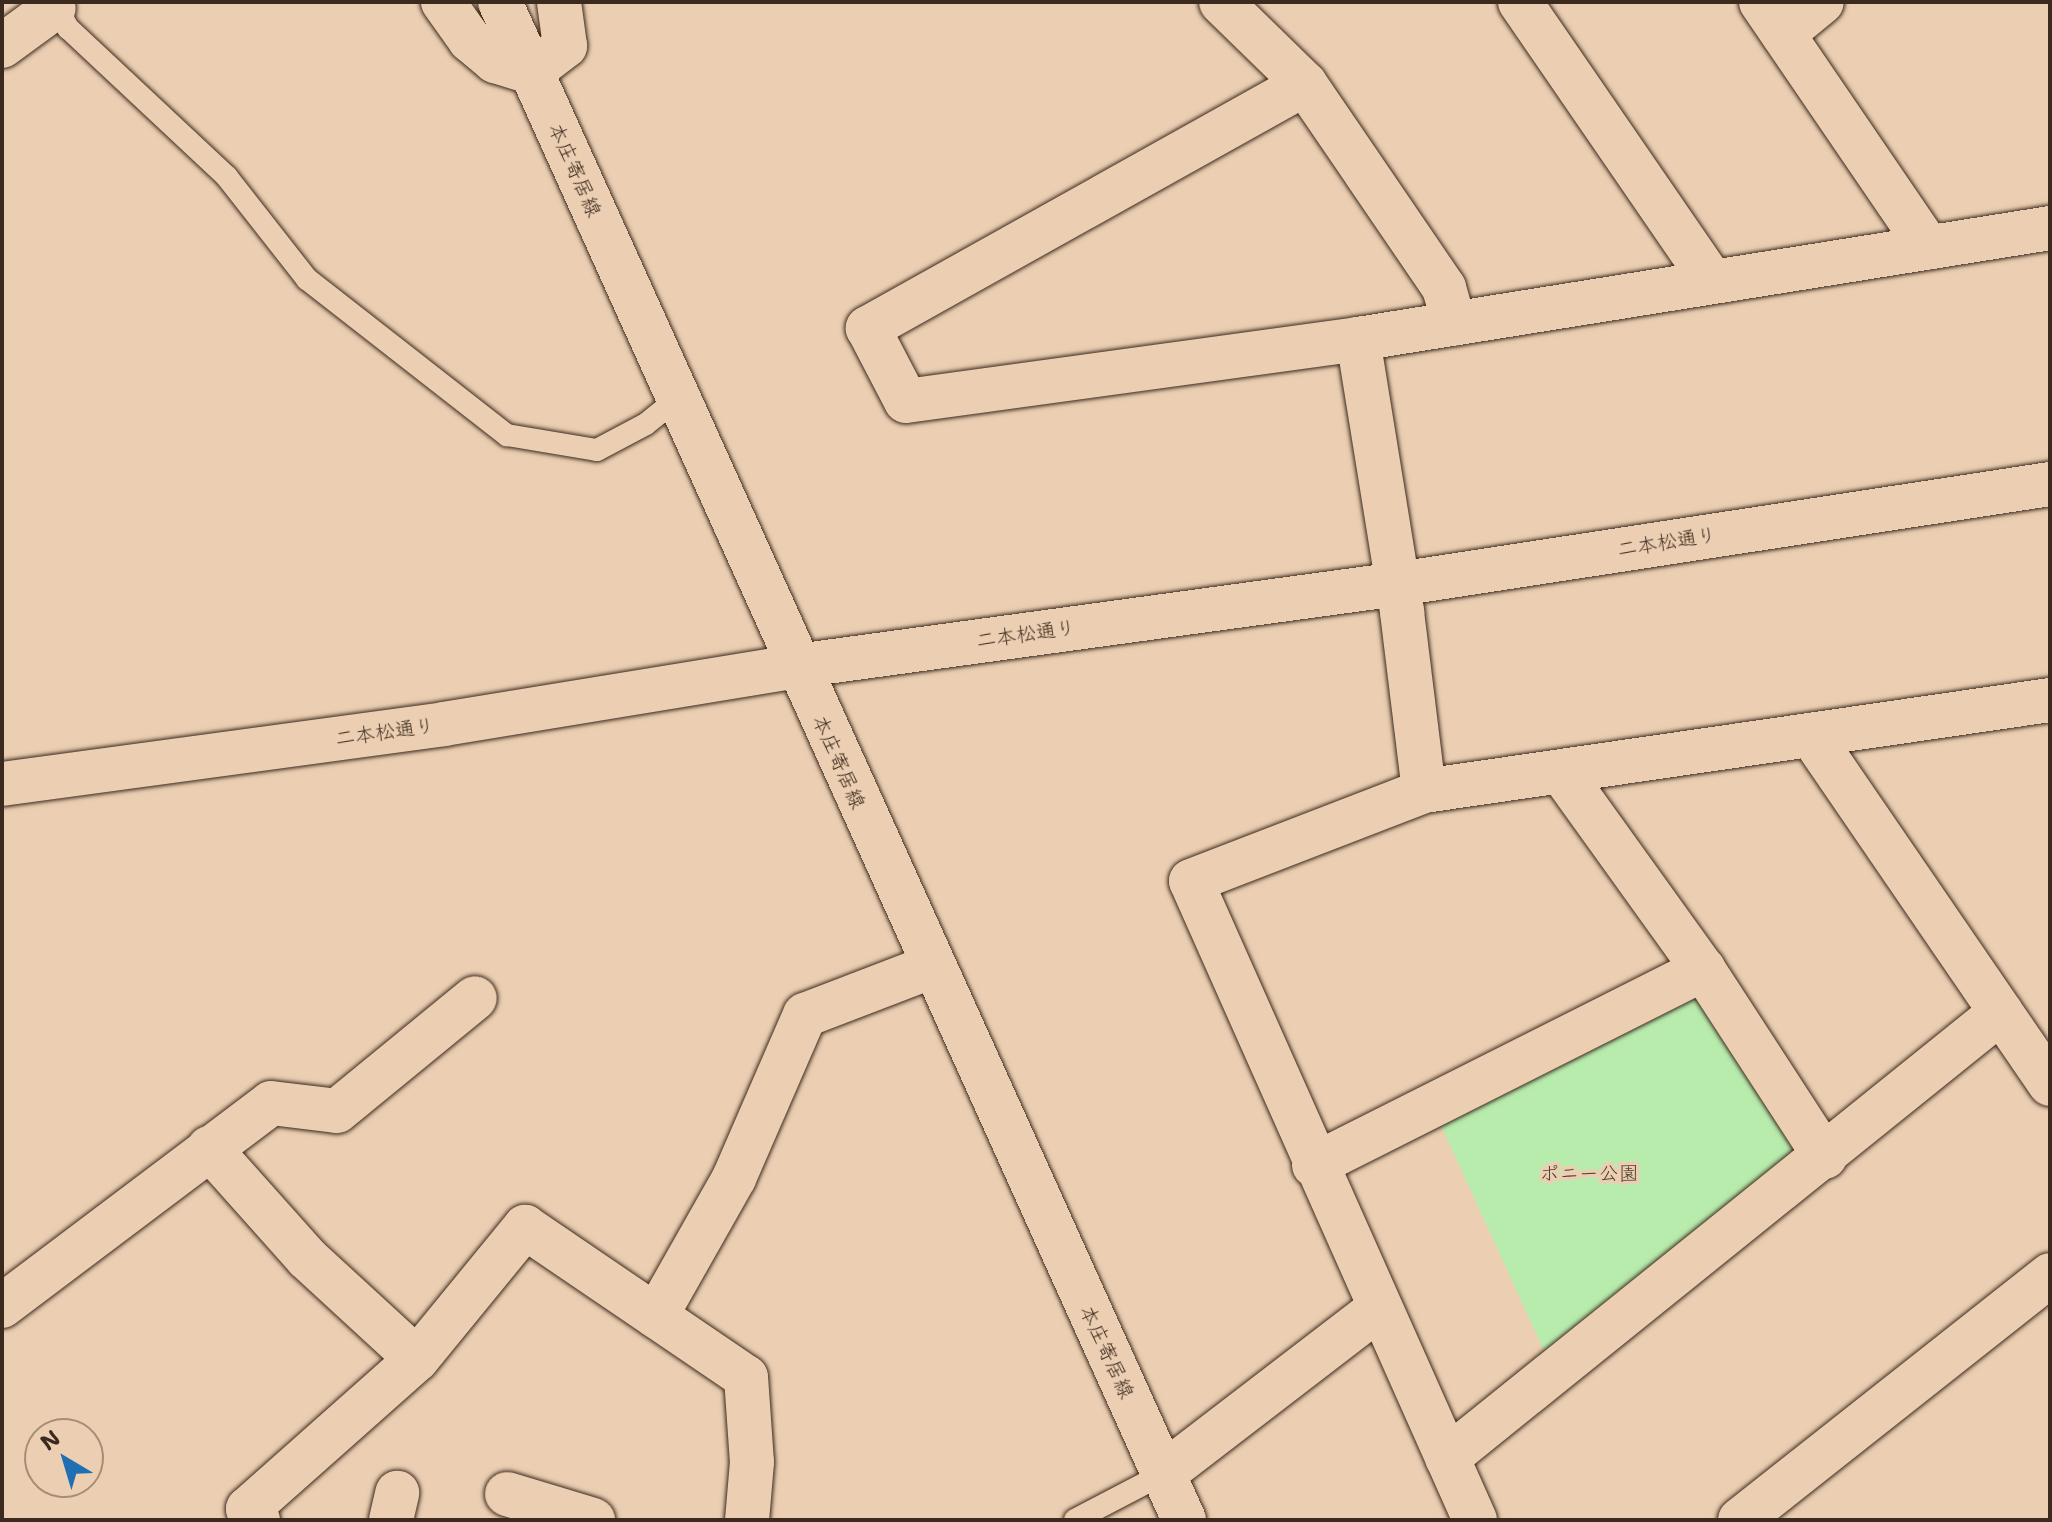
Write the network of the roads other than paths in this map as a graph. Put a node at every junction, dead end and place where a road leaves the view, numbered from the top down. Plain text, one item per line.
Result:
1 (443, 2) edge
2 (500, 2) edge
3 (559, 2) edge
4 (1221, 2) edge
5 (1520, 2) edge
6 (1822, 2) edge
7 (54, 5) edge
8 (1772, 18) edge
9 (2, 46) edge
10 (531, 72) junction
11 (1305, 84) junction
12 (2050, 228) edge
13 (1928, 247) junction
14 (1711, 280) junction
15 (1454, 324) junction
16 (1358, 339) junction
17 (676, 400) junction
18 (2050, 484) edge
19 (1398, 584) junction
20 (797, 666) junction
21 (2050, 700) edge
22 (1811, 735) junction
23 (1562, 773) junction
24 (2, 784) edge
25 (1424, 791) junction
26 (930, 967) junction
27 (1703, 969) junction
28 (475, 998) dead end
29 (2001, 1012) junction
30 (2050, 1084) edge
31 (209, 1148) junction
32 (1825, 1157) junction
33 (1314, 1165) junction
34 (2050, 1275) edge
35 (2, 1306) edge
36 (1379, 1308) junction
37 (656, 1316) junction
38 (417, 1359) junction
39 (1447, 1458) junction
40 (1163, 1474) junction
41 (507, 1494) dead end
42 (258, 1520) edge
43 (593, 1520) edge
44 (747, 1520) edge
45 (1075, 1520) edge
46 (1184, 1520) edge
47 (1475, 1520) edge
48 (1740, 1520) edge

1 - 10 street
2 - 10 street, 本庄寄居線
3 - 10 street
4 - 11 street
5 - 14 street
6 - 8 street
7 - 9 street
7 - 17 lane
8 - 13 street
10 - 17 street, 本庄寄居線
11 - 15 street
11 - 16 street
12 - 13 street
13 - 14 street
14 - 15 street
15 - 16 street
16 - 19 street
17 - 20 street, 本庄寄居線
18 - 19 street, 二本松通り
19 - 20 street, 二本松通り
19 - 25 street
20 - 24 street, 二本松通り
20 - 26 street, 本庄寄居線
21 - 22 street
22 - 23 street
22 - 29 street
23 - 25 street
23 - 27 street
25 - 33 street
26 - 37 street
26 - 40 street, 本庄寄居線
27 - 32 street
27 - 33 street
28 - 31 street
29 - 30 street
29 - 32 street
31 - 35 street
31 - 38 street
32 - 39 street
33 - 36 street
34 - 48 street
36 - 39 street
36 - 40 street
37 - 38 street
37 - 44 street
38 - 42 street
39 - 47 street
40 - 45 lane
40 - 46 street, 本庄寄居線
41 - 43 street

